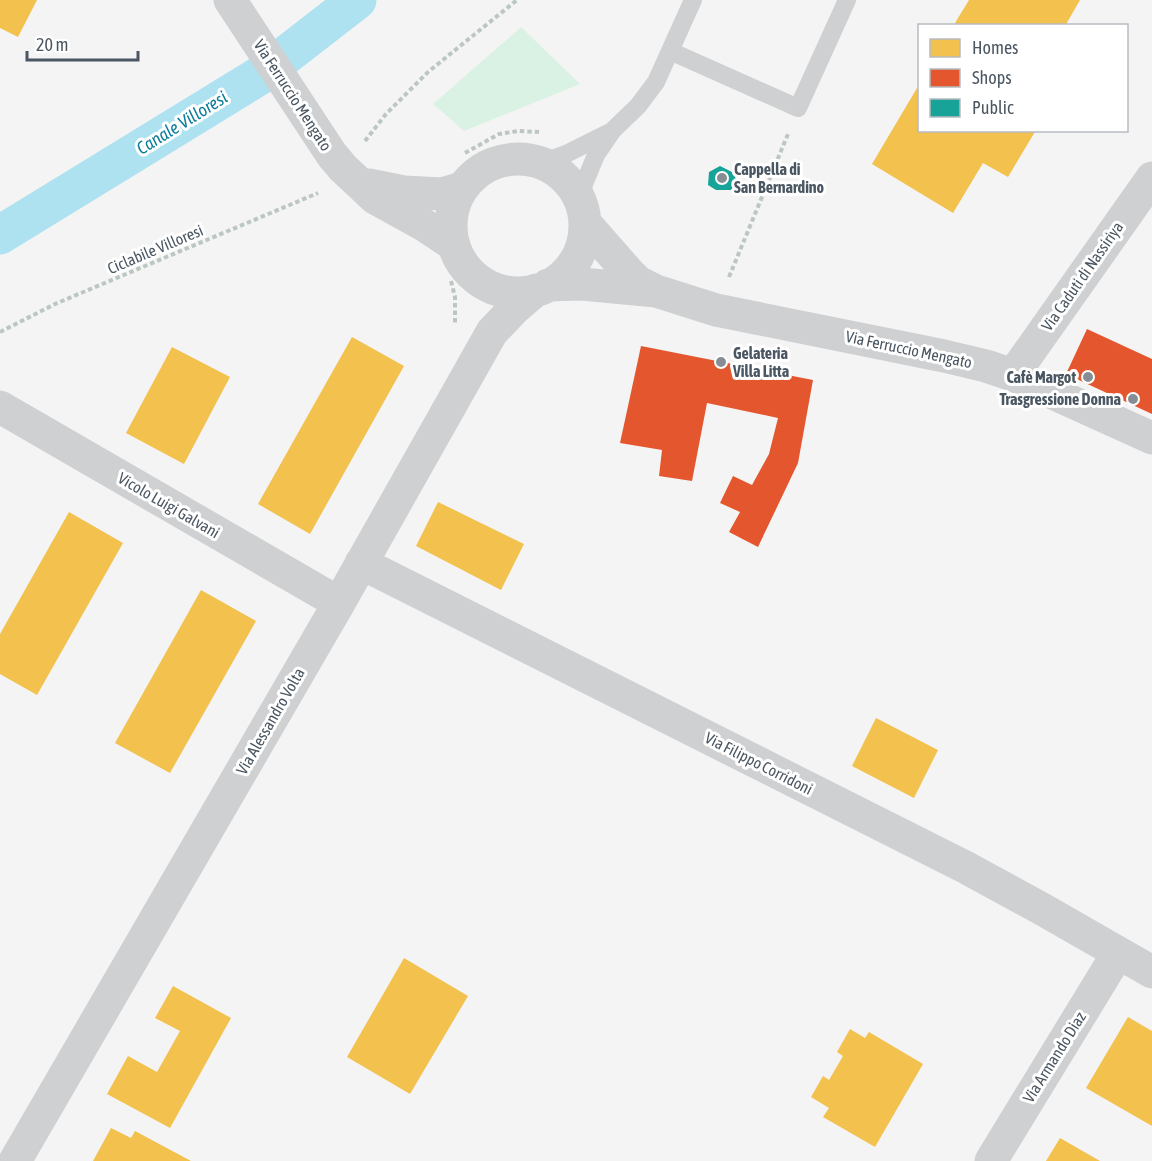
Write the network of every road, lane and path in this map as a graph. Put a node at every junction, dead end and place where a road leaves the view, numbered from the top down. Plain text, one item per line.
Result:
1 (230, 0) edge
2 (517, 0) edge
3 (693, 0) edge
4 (847, 0) edge
5 (670, 51) junction
6 (798, 108) junction
7 (613, 130) junction
8 (372, 148) dead end
9 (541, 148) junction
10 (461, 156) dead end
11 (1152, 178) edge
12 (361, 184) junction
13 (462, 188) junction
14 (322, 191) dead end
15 (582, 212) junction
16 (454, 245) junction
17 (542, 288) junction
18 (656, 291) junction
19 (716, 310) junction
20 (0, 332) edge
21 (1012, 375) junction
22 (0, 407) edge
23 (1152, 438) edge
24 (362, 563) junction
25 (339, 603) junction
26 (1118, 953) junction
27 (1152, 972) edge
28 (15, 1161) edge
29 (990, 1161) edge

1 - 12 street, Via Ferruccio Mengato
2 - 8 path
3 - 5 lane
4 - 6 lane
5 - 6 lane
5 - 7 lane
6 - 19 path
7 - 9 lane
7 - 15 lane
9 - 10 path
9 - 13 street
9 - 15 street
11 - 21 street, Via Caduti di Nassiriya
12 - 13 street
12 - 16 street, Via Ferruccio Mengato
13 - 16 street
14 - 20 path, Ciclabile Villoresi
15 - 17 street
15 - 18 street, Via Ferruccio Mengato
16 - 17 street
17 - 18 street, Via Ferruccio Mengato
17 - 24 street, Via Alessandro Volta
18 - 19 street, Via Ferruccio Mengato
19 - 21 street, Via Ferruccio Mengato
21 - 23 street, Via Ferruccio Mengato
22 - 25 street, Vicolo Luigi Galvani
24 - 25 street, Via Alessandro Volta
24 - 26 street, Via Filippo Corridoni
25 - 28 street, Via Alessandro Volta
26 - 27 street, Via Filippo Corridoni
26 - 29 street, Via Armando Diaz

